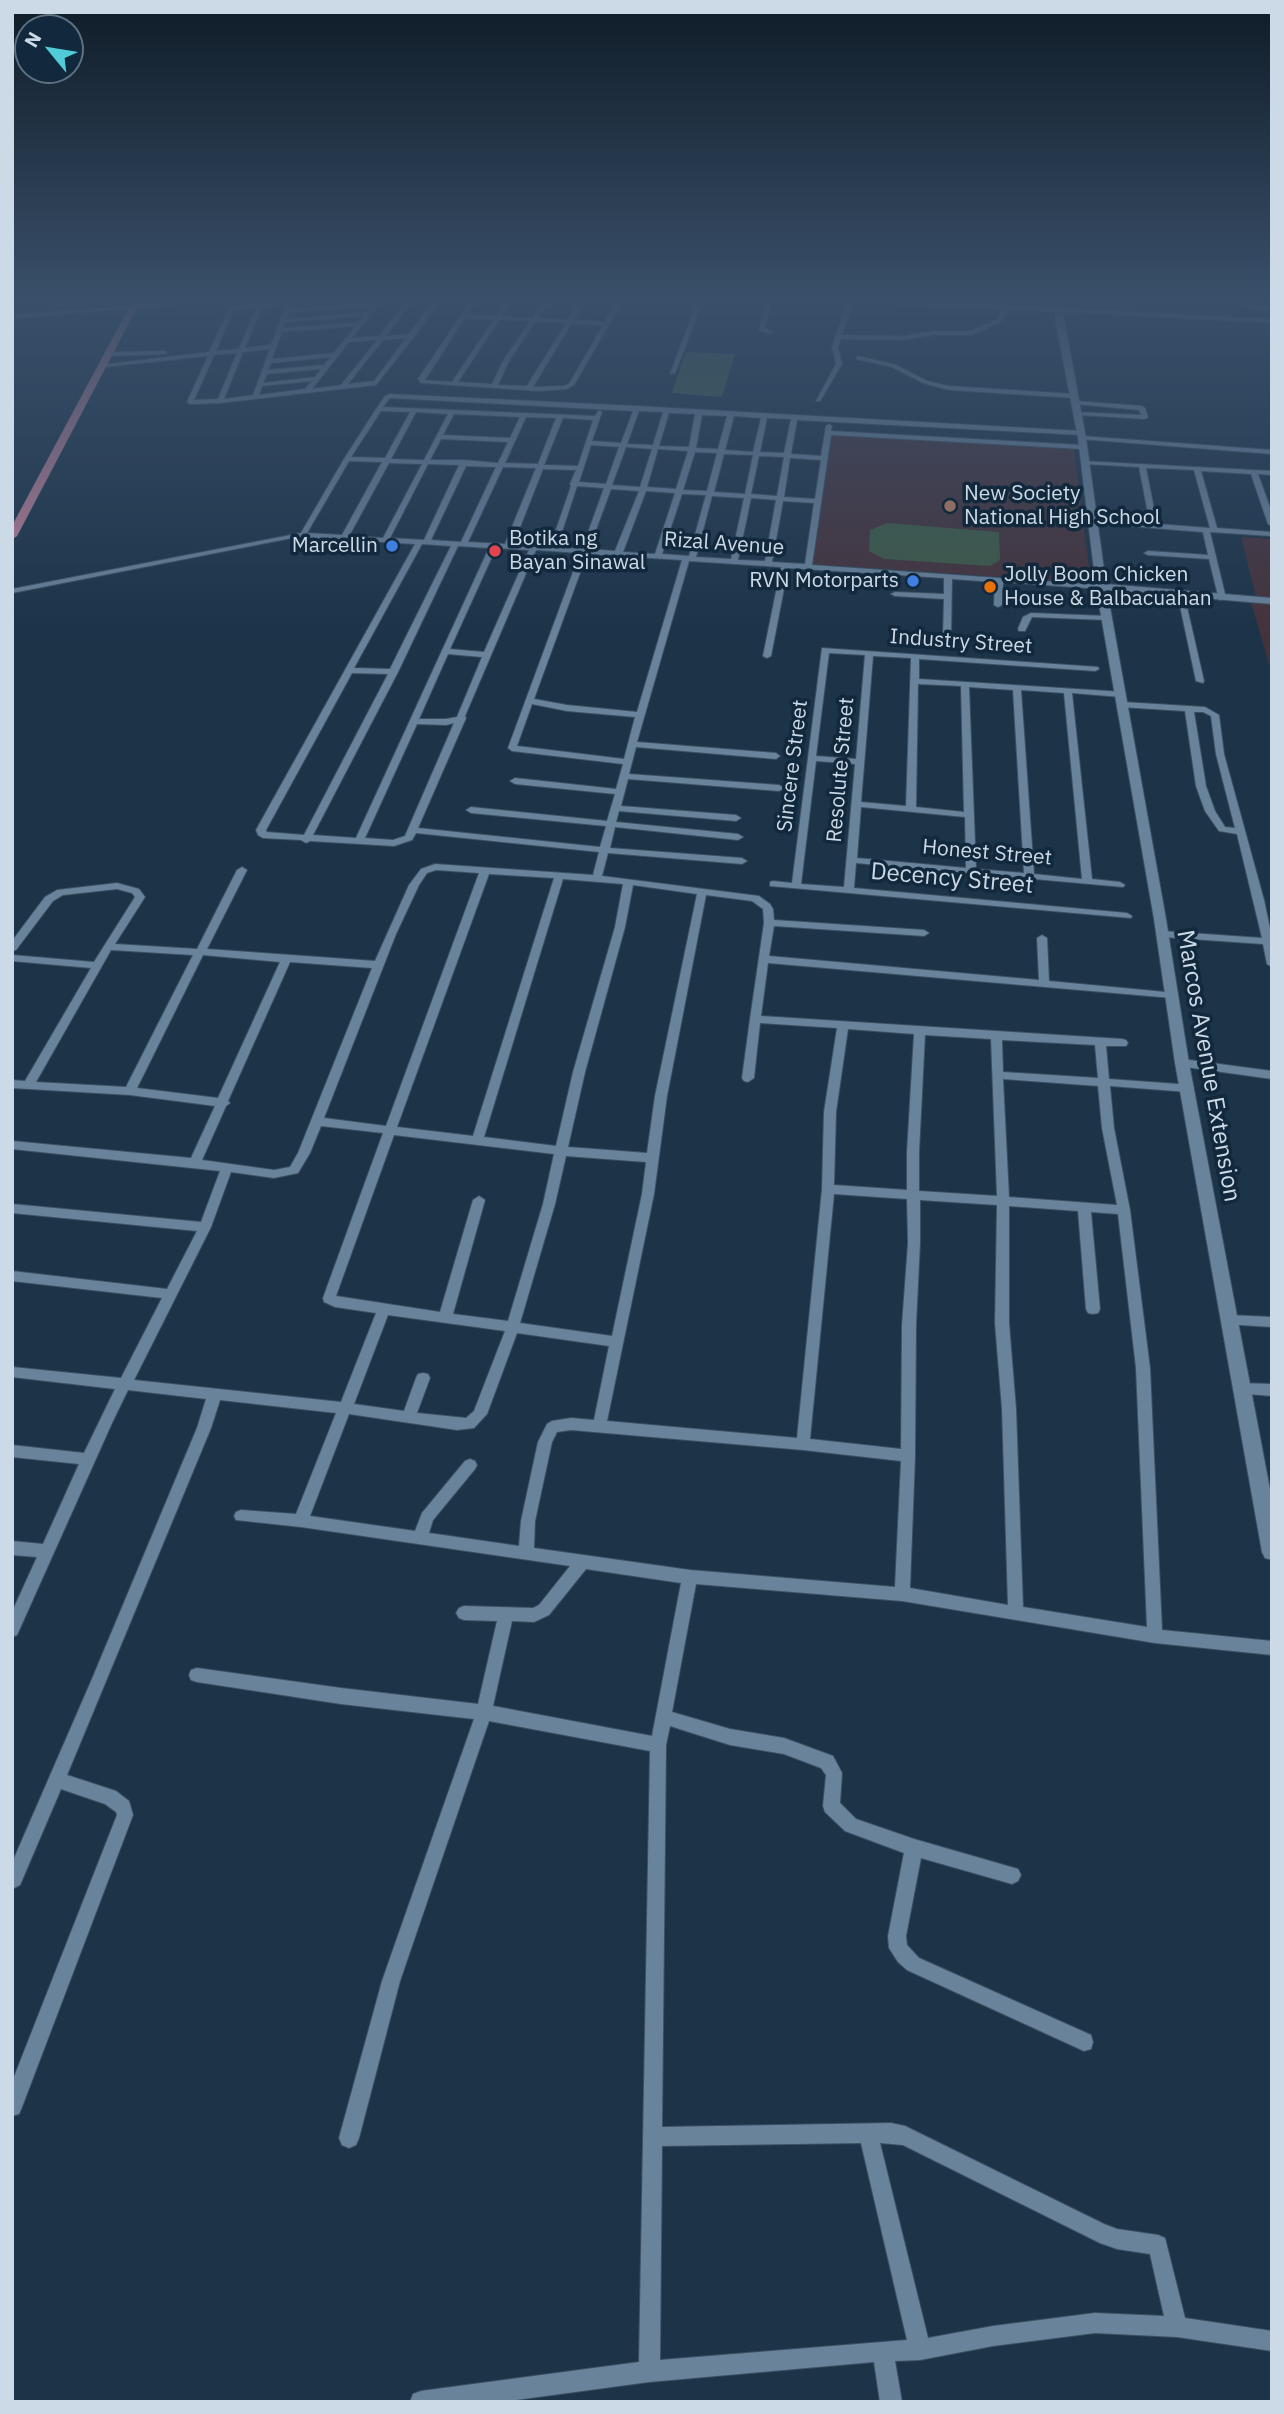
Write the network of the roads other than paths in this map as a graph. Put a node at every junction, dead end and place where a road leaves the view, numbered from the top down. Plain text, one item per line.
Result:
1 (488, 414) edge
2 (731, 414) edge
3 (77, 415) edge
4 (375, 415) edge
5 (412, 415) edge
6 (451, 415) edge
7 (499, 415) edge
8 (598, 415) edge
9 (634, 415) edge
10 (665, 415) edge
11 (699, 415) edge
12 (742, 415) edge
13 (1078, 415) edge
14 (1106, 415) edge
15 (1144, 415) edge
16 (523, 416) junction
17 (560, 416) junction
18 (764, 416) junction
19 (597, 418) junction
20 (794, 418) junction
21 (830, 420) junction
22 (828, 433) junction
23 (441, 437) junction
24 (476, 439) junction
25 (1082, 439) junction
26 (512, 440) junction
27 (588, 443) junction
28 (622, 445) junction
29 (654, 447) junction
30 (692, 450) junction
31 (720, 451) junction
32 (1272, 452) edge
33 (756, 454) junction
34 (788, 456) junction
35 (346, 458) junction
36 (825, 458) junction
37 (390, 459) junction
38 (428, 461) junction
39 (464, 462) junction
40 (1084, 462) junction
41 (500, 464) junction
42 (541, 466) junction
43 (1142, 466) junction
44 (579, 468) junction
45 (1197, 469) junction
46 (1254, 472) junction
47 (1272, 474) edge
48 (573, 484) junction
49 (608, 487) junction
50 (643, 489) junction
51 (677, 492) junction
52 (709, 494) junction
53 (747, 496) junction
54 (780, 499) junction
55 (818, 501) junction
56 (1091, 522) junction
57 (1272, 524) edge
58 (1154, 526) junction
59 (1210, 529) junction
60 (1272, 534) edge
61 (303, 535) junction
62 (12, 536) edge
63 (345, 536) junction
64 (386, 539) junction
65 (423, 541) junction
66 (460, 544) junction
67 (493, 546) junction
68 (508, 547) junction
69 (533, 548) junction
70 (553, 549) junction
71 (586, 552) junction
72 (1148, 553) dead end
73 (618, 554) junction
74 (658, 557) junction
75 (1212, 557) junction
76 (689, 559) junction
77 (734, 562) junction
78 (768, 565) junction
79 (785, 566) junction
80 (808, 567) junction
81 (948, 577) junction
82 (999, 580) junction
83 (1101, 587) junction
84 (12, 591) edge
85 (895, 594) dead end
86 (1180, 594) junction
87 (948, 597) junction
88 (1222, 597) junction
89 (1272, 601) edge
90 (998, 605) dead end
91 (1106, 618) junction
92 (1023, 629) dead end
93 (947, 636) dead end
94 (825, 650) joint
95 (446, 651) junction
96 (869, 653) junction
97 (488, 655) junction
98 (767, 656) dead end
99 (915, 656) junction
100 (1095, 669) dead end
101 (349, 670) junction
102 (394, 672) junction
103 (915, 681) junction
104 (1200, 681) dead end
105 (965, 684) junction
106 (1017, 687) junction
107 (1068, 691) junction
108 (1122, 699) junction
109 (530, 701) junction
110 (1189, 709) junction
111 (640, 715) junction
112 (462, 718) junction
113 (416, 721) junction
114 (634, 744) junction
115 (776, 756) dead end
116 (812, 758) junction
117 (628, 762) junction
118 (860, 762) junction
119 (625, 776) junction
120 (515, 782) dead end
121 (779, 788) dead end
122 (620, 792) junction
123 (856, 804) junction
124 (616, 808) junction
125 (911, 809) junction
126 (471, 810) dead end
127 (968, 815) junction
128 (736, 818) dead end
129 (611, 824) junction
130 (413, 830) junction
131 (1242, 832) junction
132 (738, 836) dead end
133 (306, 840) junction
134 (359, 841) junction
135 (604, 850) junction
136 (851, 860) junction
137 (742, 861) dead end
138 (242, 870) dead end
139 (485, 870) junction
140 (971, 871) junction
141 (559, 876) junction
142 (1029, 877) junction
143 (597, 878) junction
144 (629, 881) junction
145 (1087, 882) junction
146 (773, 884) dead end
147 (1120, 885) dead end
148 (796, 886) junction
149 (702, 891) junction
150 (849, 891) junction
151 (1127, 916) dead end
152 (769, 923) junction
153 (924, 933) dead end
154 (1162, 934) junction
155 (1042, 938) dead end
156 (1265, 941) junction
157 (108, 947) junction
158 (12, 948) edge
159 (200, 952) junction
160 (12, 958) edge
161 (286, 959) junction
162 (763, 959) junction
163 (1272, 964) edge
164 (97, 965) junction
165 (379, 965) junction
166 (1044, 985) junction
167 (1172, 995) junction
168 (755, 1019) junction
169 (843, 1027) junction
170 (920, 1031) junction
171 (996, 1037) junction
172 (1100, 1042) junction
173 (1122, 1043) dead end
174 (1182, 1063) junction
175 (998, 1075) junction
176 (1272, 1075) edge
177 (748, 1078) dead end
178 (1104, 1083) junction
179 (12, 1084) edge
180 (28, 1085) junction
181 (1188, 1088) junction
182 (130, 1091) junction
183 (224, 1103) junction
184 (316, 1121) junction
185 (390, 1128) junction
186 (478, 1139) junction
187 (12, 1145) edge
188 (561, 1151) junction
189 (652, 1158) junction
190 (195, 1163) junction
191 (227, 1167) junction
192 (828, 1188) junction
193 (913, 1194) junction
194 (479, 1200) dead end
195 (1003, 1201) junction
196 (1084, 1207) junction
197 (12, 1208) edge
198 (1124, 1210) junction
199 (205, 1227) junction
200 (12, 1276) edge
201 (170, 1294) junction
202 (384, 1308) junction
203 (1093, 1309) dead end
204 (445, 1317) junction
205 (1229, 1321) junction
206 (1272, 1322) edge
207 (512, 1329) junction
208 (616, 1342) junction
209 (12, 1372) edge
210 (423, 1378) dead end
211 (125, 1382) junction
212 (1240, 1390) junction
213 (1272, 1390) edge
214 (215, 1393) junction
215 (345, 1408) junction
216 (408, 1417) junction
217 (599, 1427) junction
218 (803, 1444) junction
219 (12, 1451) edge
220 (908, 1456) junction
221 (88, 1459) junction
222 (470, 1465) dead end
223 (241, 1516) dead end
224 (301, 1521) junction
225 (420, 1538) junction
226 (12, 1548) edge
227 (46, 1551) junction
228 (1272, 1552) edge
229 (526, 1554) junction
230 (582, 1562) junction
231 (690, 1577) junction
232 (902, 1594) junction
233 (1016, 1612) junction
234 (464, 1613) dead end
235 (506, 1616) junction
236 (12, 1630) edge
237 (1155, 1636) junction
238 (1272, 1648) edge
239 (197, 1675) dead end
240 (484, 1712) junction
241 (665, 1717) junction
242 (658, 1745) junction
243 (57, 1780) junction
244 (914, 1847) junction
245 (1012, 1875) dead end
246 (14, 1879) dead end
247 (1084, 2042) dead end
248 (12, 2107) edge
249 (868, 2134) junction
250 (651, 2137) junction
251 (349, 2138) dead end
252 (1177, 2327) junction
253 (1272, 2341) edge
254 (920, 2350) junction
255 (883, 2351) junction
256 (649, 2371) junction
257 (421, 2402) edge
258 (891, 2402) edge

1 - 24 street
2 - 31 street
3 - 62 main road
4 - 35 street
5 - 37 street
6 - 23 street
7 - 16 street
8 - 19 street
9 - 28 street
10 - 29 street
11 - 30 street
12 - 18 street
13 - 25 street, Marcos Avenue Extension
14 - 15 street
16 - 17 street
16 - 26 street
17 - 19 street
17 - 42 street
18 - 20 street
18 - 33 street
19 - 27 street
20 - 21 street
20 - 34 street
21 - 22 street
21 - 25 street
22 - 25 street
22 - 36 street
23 - 24 street
23 - 38 street
24 - 26 street
25 - 32 street
25 - 40 street, Marcos Avenue Extension
26 - 41 street
27 - 28 street
27 - 44 street
28 - 29 street
28 - 49 street
29 - 30 street
29 - 50 street
30 - 31 street
30 - 51 street
31 - 33 street
31 - 52 street
33 - 34 street
33 - 53 street
34 - 36 street
34 - 54 street
35 - 37 street
35 - 61 street
36 - 55 street
37 - 38 street
37 - 63 street
38 - 39 street
38 - 64 street
39 - 41 street
39 - 65 street
40 - 43 street
40 - 56 street, Marcos Avenue Extension
41 - 42 street
41 - 66 street
42 - 44 street
42 - 68 street
43 - 45 street
43 - 58 street
44 - 48 street
45 - 46 street
45 - 59 street
46 - 47 street
46 - 57 street
48 - 49 street
48 - 70 street
49 - 50 street
49 - 71 street
50 - 51 street
50 - 73 street
51 - 52 street
51 - 74 street
52 - 53 street
52 - 76 street
53 - 54 street
53 - 77 street
54 - 55 street
54 - 78 street
55 - 80 street
56 - 58 street
56 - 83 street, Marcos Avenue Extension
58 - 59 street
59 - 60 street
59 - 75 street
61 - 63 street, Rizal Avenue
61 - 84 street, Rizal Avenue
63 - 64 street, Rizal Avenue
64 - 65 street, Rizal Avenue
65 - 66 street, Rizal Avenue
65 - 101 street
66 - 67 street, Rizal Avenue
66 - 102 street
67 - 68 street, Rizal Avenue
67 - 95 street
68 - 69 street, Rizal Avenue
69 - 70 street, Rizal Avenue
69 - 97 street
70 - 71 street, Rizal Avenue
71 - 73 street, Rizal Avenue
71 - 109 street
72 - 75 street
73 - 74 street, Rizal Avenue
74 - 76 street, Rizal Avenue
75 - 88 street
76 - 77 street, Rizal Avenue
76 - 111 street
77 - 78 street, Rizal Avenue
78 - 79 street, Rizal Avenue
79 - 80 street, Rizal Avenue
79 - 98 street
80 - 81 street, Rizal Avenue
81 - 82 street, Rizal Avenue
81 - 87 street
82 - 83 street, Rizal Avenue
82 - 90 street
83 - 86 street
83 - 91 street, Marcos Avenue Extension
85 - 87 street
86 - 88 street
86 - 104 street
87 - 93 street
88 - 89 street
91 - 92 street
91 - 108 street, Marcos Avenue Extension
94 - 96 street, Industry Street
94 - 116 street, Sincere Street
95 - 97 street
95 - 113 street
96 - 99 street, Industry Street
96 - 118 street, Resolute Street
97 - 112 street
99 - 100 street, Industry Street
99 - 103 street
101 - 102 street
101 - 133 street
102 - 133 street
103 - 105 street
103 - 125 street
105 - 106 street
105 - 127 street
106 - 107 street
106 - 142 street
107 - 108 street
107 - 145 street
108 - 110 street
108 - 154 street, Marcos Avenue Extension
109 - 111 street
109 - 117 street
110 - 131 street
110 - 131 street
111 - 114 street
112 - 113 street
112 - 130 street
113 - 134 street
114 - 115 street
114 - 117 street
116 - 118 street
116 - 148 street, Sincere Street
117 - 119 street
118 - 123 street, Resolute Street
119 - 121 street
119 - 122 street
120 - 122 street
122 - 124 street
123 - 125 street
123 - 136 street, Resolute Street
124 - 128 street
124 - 129 street
125 - 127 street
126 - 129 street
127 - 140 street
129 - 132 street
129 - 135 street
130 - 134 street
130 - 135 street
131 - 156 street
133 - 134 street
135 - 137 street
135 - 143 street
136 - 140 street, Honest Street
136 - 150 street, Resolute Street
138 - 159 street
139 - 141 street
139 - 165 street
139 - 185 street
140 - 142 street, Honest Street
141 - 143 street
141 - 186 street
142 - 145 street, Honest Street
143 - 144 street
144 - 149 street
144 - 188 street
145 - 147 street, Honest Street
146 - 148 street, Decency Street
148 - 150 street, Decency Street
149 - 152 street
149 - 189 street
150 - 151 street, Decency Street
152 - 153 street
152 - 162 street
154 - 156 street
154 - 167 street, Marcos Avenue Extension
155 - 166 street
156 - 163 street
157 - 158 street
157 - 159 street
157 - 164 street
159 - 161 street
159 - 182 street
160 - 164 street
161 - 165 street
161 - 183 street
162 - 166 street
162 - 168 street
164 - 180 street
165 - 184 street
166 - 167 street
167 - 174 street, Marcos Avenue Extension
168 - 169 street
168 - 177 street
169 - 170 street
169 - 192 street
170 - 171 street
170 - 193 street
171 - 172 street
171 - 175 street
172 - 173 street
172 - 178 street
174 - 176 street
174 - 181 street, Marcos Avenue Extension
175 - 178 street
175 - 195 street
178 - 181 street
178 - 198 street
179 - 180 street
180 - 182 street
181 - 205 street, Marcos Avenue Extension
182 - 183 street
183 - 190 street
184 - 185 street
184 - 191 street
185 - 186 street
185 - 202 street
186 - 188 street
187 - 190 street
188 - 189 street
188 - 207 street
189 - 208 street
190 - 191 street
191 - 199 street
192 - 193 street
192 - 218 street
193 - 195 street
193 - 220 street
194 - 204 street
195 - 196 street
195 - 233 street
196 - 198 street
196 - 203 street
197 - 199 street
198 - 237 street
199 - 201 street
200 - 201 street
201 - 211 street
202 - 204 street
202 - 215 street
204 - 207 street
205 - 206 street
205 - 212 street, Marcos Avenue Extension
207 - 208 street
207 - 216 street
208 - 217 street
209 - 211 street
210 - 216 street
211 - 214 street
211 - 221 street
212 - 213 street
212 - 228 street, Marcos Avenue Extension
214 - 215 street
214 - 243 street
215 - 216 street
215 - 224 street
217 - 218 street
217 - 229 street
218 - 220 street
219 - 221 street
220 - 232 street
221 - 227 street
222 - 225 street
223 - 224 street
224 - 225 street
225 - 229 street
226 - 227 street
227 - 236 street
229 - 230 street
230 - 231 street
230 - 235 street
231 - 232 street
231 - 241 street
232 - 233 street
233 - 237 street
234 - 235 street
235 - 240 street
237 - 238 street
239 - 240 street
240 - 242 street
240 - 251 street
241 - 242 street
241 - 244 street
242 - 250 street
243 - 246 street
243 - 248 street
244 - 245 street
244 - 247 street
249 - 250 street
249 - 252 street
249 - 254 street
250 - 256 street
252 - 253 street
252 - 254 street
254 - 255 street
255 - 256 street
255 - 258 street
256 - 257 street

